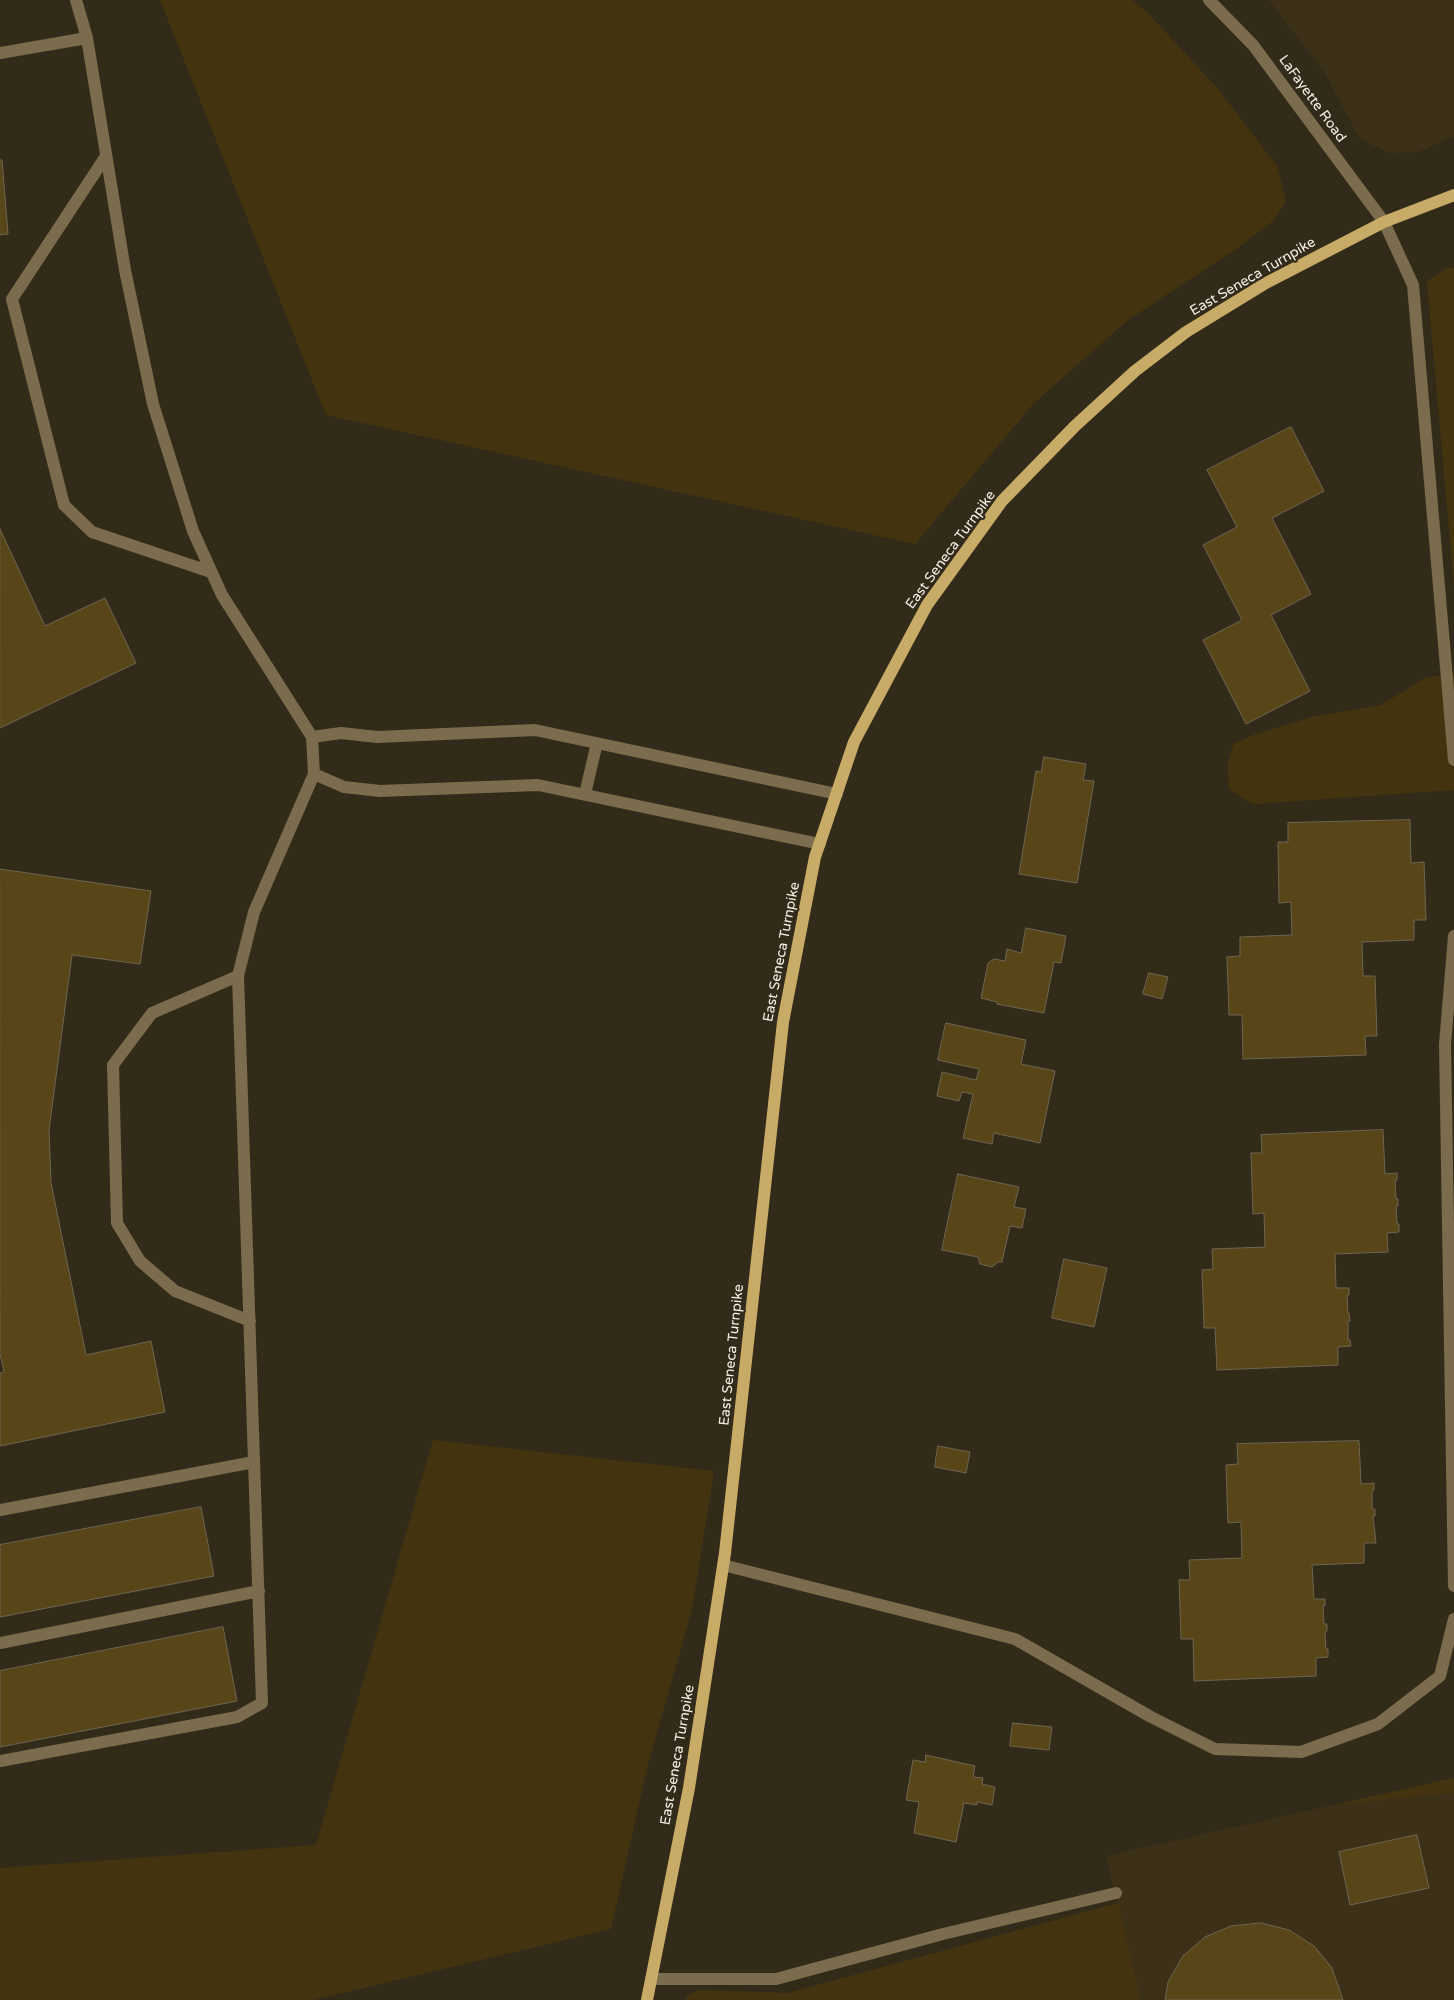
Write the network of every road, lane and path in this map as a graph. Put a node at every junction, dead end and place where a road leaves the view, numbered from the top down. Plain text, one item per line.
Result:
1 (76, 0) edge
2 (1209, 0) edge
3 (87, 38) junction
4 (0, 53) edge
5 (106, 156) junction
6 (1454, 195) edge
7 (1384, 222) junction
8 (212, 572) junction
9 (312, 737) junction
10 (597, 743) junction
11 (1454, 760) edge
12 (314, 774) junction
13 (585, 794) junction
14 (837, 794) junction
15 (820, 844) junction
16 (1454, 936) edge
17 (238, 976) junction
18 (250, 1321) junction
19 (254, 1462) junction
20 (0, 1510) edge
21 (723, 1565) junction
22 (1454, 1586) edge
23 (259, 1591) junction
24 (1454, 1619) edge
25 (0, 1643) edge
26 (0, 1761) edge
27 (1116, 1894) dead end
28 (652, 1978) junction
29 (648, 2000) edge

1 - 3 street
2 - 7 street, LaFayette Road
3 - 4 street
3 - 5 street
5 - 8 street
5 - 8 street
6 - 7 main road, East Seneca Turnpike
7 - 11 street, LaFayette Road
7 - 14 main road, East Seneca Turnpike
8 - 9 street
9 - 10 street
9 - 12 street
10 - 13 street
10 - 14 street
12 - 13 street
12 - 17 street
13 - 15 street
14 - 15 main road, East Seneca Turnpike
15 - 21 main road, East Seneca Turnpike
16 - 22 street
17 - 18 street
17 - 18 street
18 - 19 street
19 - 20 street
19 - 23 street
21 - 24 street
21 - 28 main road, East Seneca Turnpike
23 - 25 street
23 - 26 street
27 - 28 street
28 - 29 main road, East Seneca Turnpike

